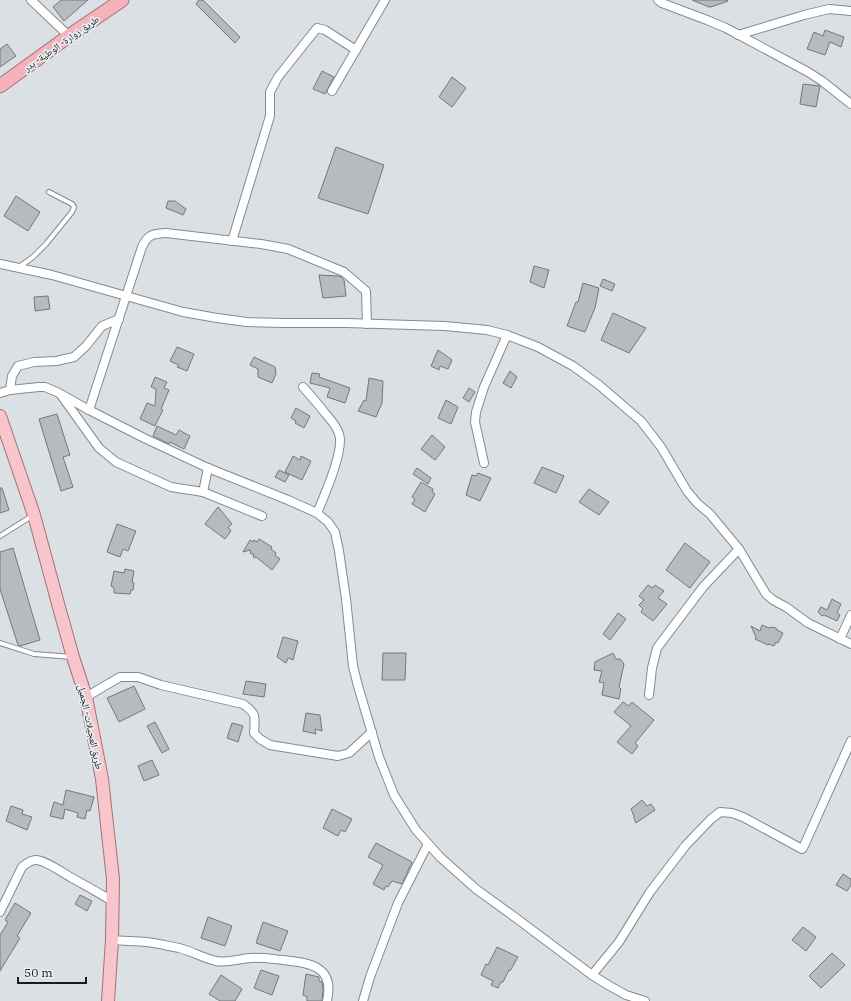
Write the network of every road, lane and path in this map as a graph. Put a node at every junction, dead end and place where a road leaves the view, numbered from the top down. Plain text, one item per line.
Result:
1 (31, 0) edge
2 (122, 0) edge
3 (385, 0) edge
4 (658, 0) edge
5 (39, 3) edge
6 (851, 11) edge
7 (738, 35) junction
8 (69, 36) junction
9 (356, 50) junction
10 (0, 86) edge
11 (332, 91) dead end
12 (851, 104) edge
13 (49, 192) dead end
14 (232, 241) junction
15 (0, 264) edge
16 (19, 267) junction
17 (126, 296) junction
18 (119, 319) junction
19 (367, 324) junction
20 (507, 335) junction
21 (303, 387) dead end
22 (10, 390) junction
23 (0, 393) edge
24 (60, 393) junction
25 (89, 410) junction
26 (0, 416) edge
27 (484, 463) dead end
28 (208, 468) junction
29 (203, 492) junction
30 (317, 513) junction
31 (34, 515) junction
32 (262, 516) dead end
33 (0, 536) edge
34 (739, 549) junction
35 (851, 615) edge
36 (840, 639) junction
37 (0, 643) edge
38 (851, 644) edge
39 (73, 657) junction
40 (649, 695) dead end
41 (86, 697) junction
42 (372, 732) junction
43 (851, 741) edge
44 (428, 844) junction
45 (113, 902) junction
46 (0, 912) edge
47 (112, 940) junction
48 (592, 975) junction
49 (625, 998) edge
50 (108, 1001) edge
51 (327, 1001) edge
52 (363, 1001) edge
53 (645, 1001) edge

1 - 5 street
2 - 8 highway, طريق زوارة- الوطية- بدر
3 - 9 street
4 - 7 street
5 - 8 street
6 - 7 street
7 - 12 street
8 - 10 highway, طريق زوارة- الوطية- بدر
9 - 11 street
9 - 14 street
13 - 16 lane
14 - 17 street
14 - 19 street
15 - 16 street
16 - 17 street
17 - 18 street
17 - 19 street
18 - 22 street
18 - 25 street
19 - 20 street
20 - 27 street
20 - 34 street
21 - 30 street
22 - 23 street
22 - 24 street
24 - 25 street
24 - 29 street
25 - 28 street
26 - 31 main road, طريق العجيلات- الجميل
28 - 29 street
28 - 30 street
29 - 32 street
30 - 42 street
31 - 33 lane
31 - 39 main road, طريق العجيلات- الجميل
34 - 36 street
34 - 40 street
35 - 36 street
36 - 38 street
37 - 39 lane
39 - 41 main road, طريق العجيلات- الجميل
41 - 42 street
41 - 45 main road, طريق العجيلات- الجميل
42 - 44 street
43 - 48 street
44 - 48 street
44 - 52 street
45 - 46 street
45 - 47 main road, طريق العجيلات- الجميل
47 - 50 main road, طريق العجيلات- الجميل
47 - 51 street
48 - 49 street
49 - 53 street

